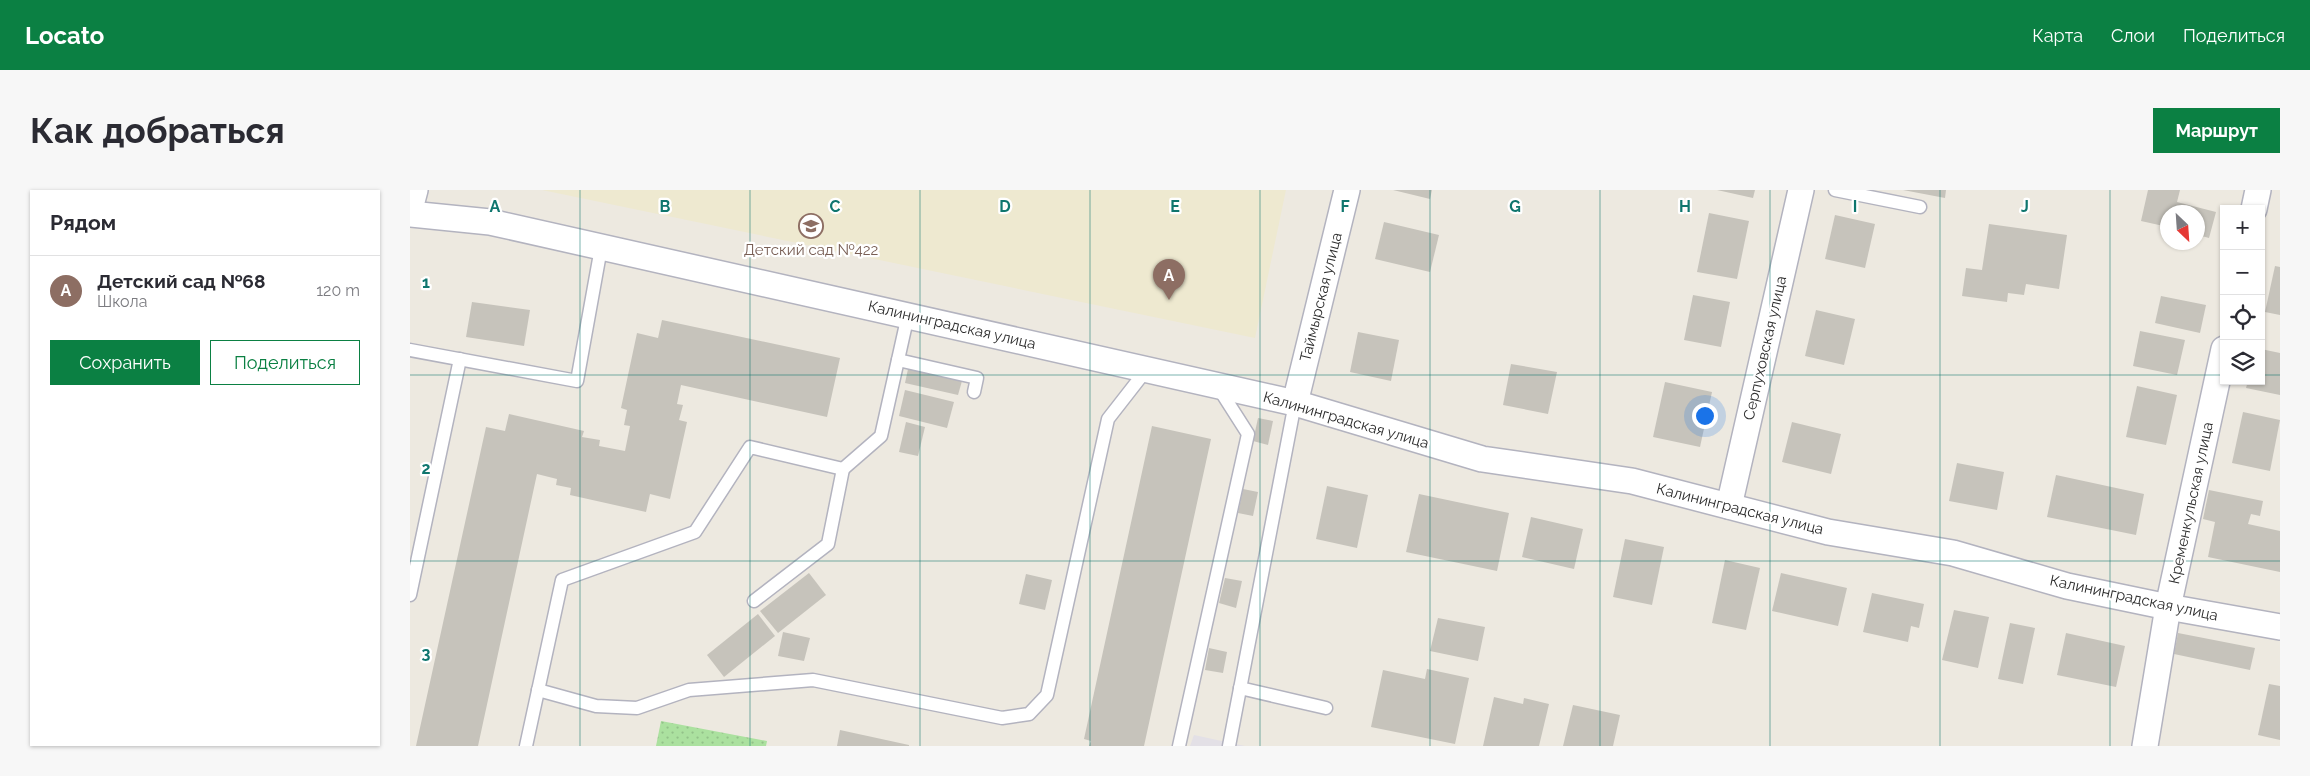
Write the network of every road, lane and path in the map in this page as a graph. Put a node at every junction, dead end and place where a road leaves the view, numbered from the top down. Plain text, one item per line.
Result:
1 (415, 190) edge
2 (1347, 190) edge
3 (1801, 190) edge
4 (1835, 190) edge
5 (2258, 190) edge
6 (2255, 205) edge
7 (1920, 207) dead end
8 (410, 209) edge
9 (410, 214) edge
10 (601, 248) junction
11 (908, 315) junction
12 (410, 350) edge
13 (460, 359) junction
14 (898, 360) junction
15 (2220, 367) edge
16 (1147, 369) junction
17 (1218, 387) junction
18 (974, 392) dead end
19 (1295, 403) junction
20 (844, 469) junction
21 (1728, 506) junction
22 (410, 594) edge
23 (754, 601) dead end
24 (2168, 608) junction
25 (2280, 627) edge
26 (1240, 688) junction
27 (538, 690) junction
28 (1326, 708) dead end
29 (526, 746) edge
30 (1179, 746) edge
31 (1229, 746) edge
32 (2145, 746) edge

1 - 8 street
2 - 19 street, Таймырская улица
3 - 21 street, Серпуховская улица
4 - 7 lane
5 - 6 street
9 - 10 street, Калининградская улица
10 - 11 street, Калининградская улица
10 - 13 lane
11 - 14 lane
11 - 16 street, Калининградская улица
12 - 13 lane
13 - 22 lane
14 - 18 lane
14 - 20 lane
15 - 24 street, Кременкульская улица
16 - 17 street, Калининградская улица
16 - 27 lane
17 - 19 street, Калининградская улица
17 - 30 lane
19 - 21 street, Калининградская улица
19 - 26 lane
20 - 23 lane
20 - 27 lane
21 - 24 street, Калининградская улица
24 - 25 street, Калининградская улица
24 - 32 street, Кременкульская улица
26 - 28 lane
26 - 31 lane
27 - 29 lane

